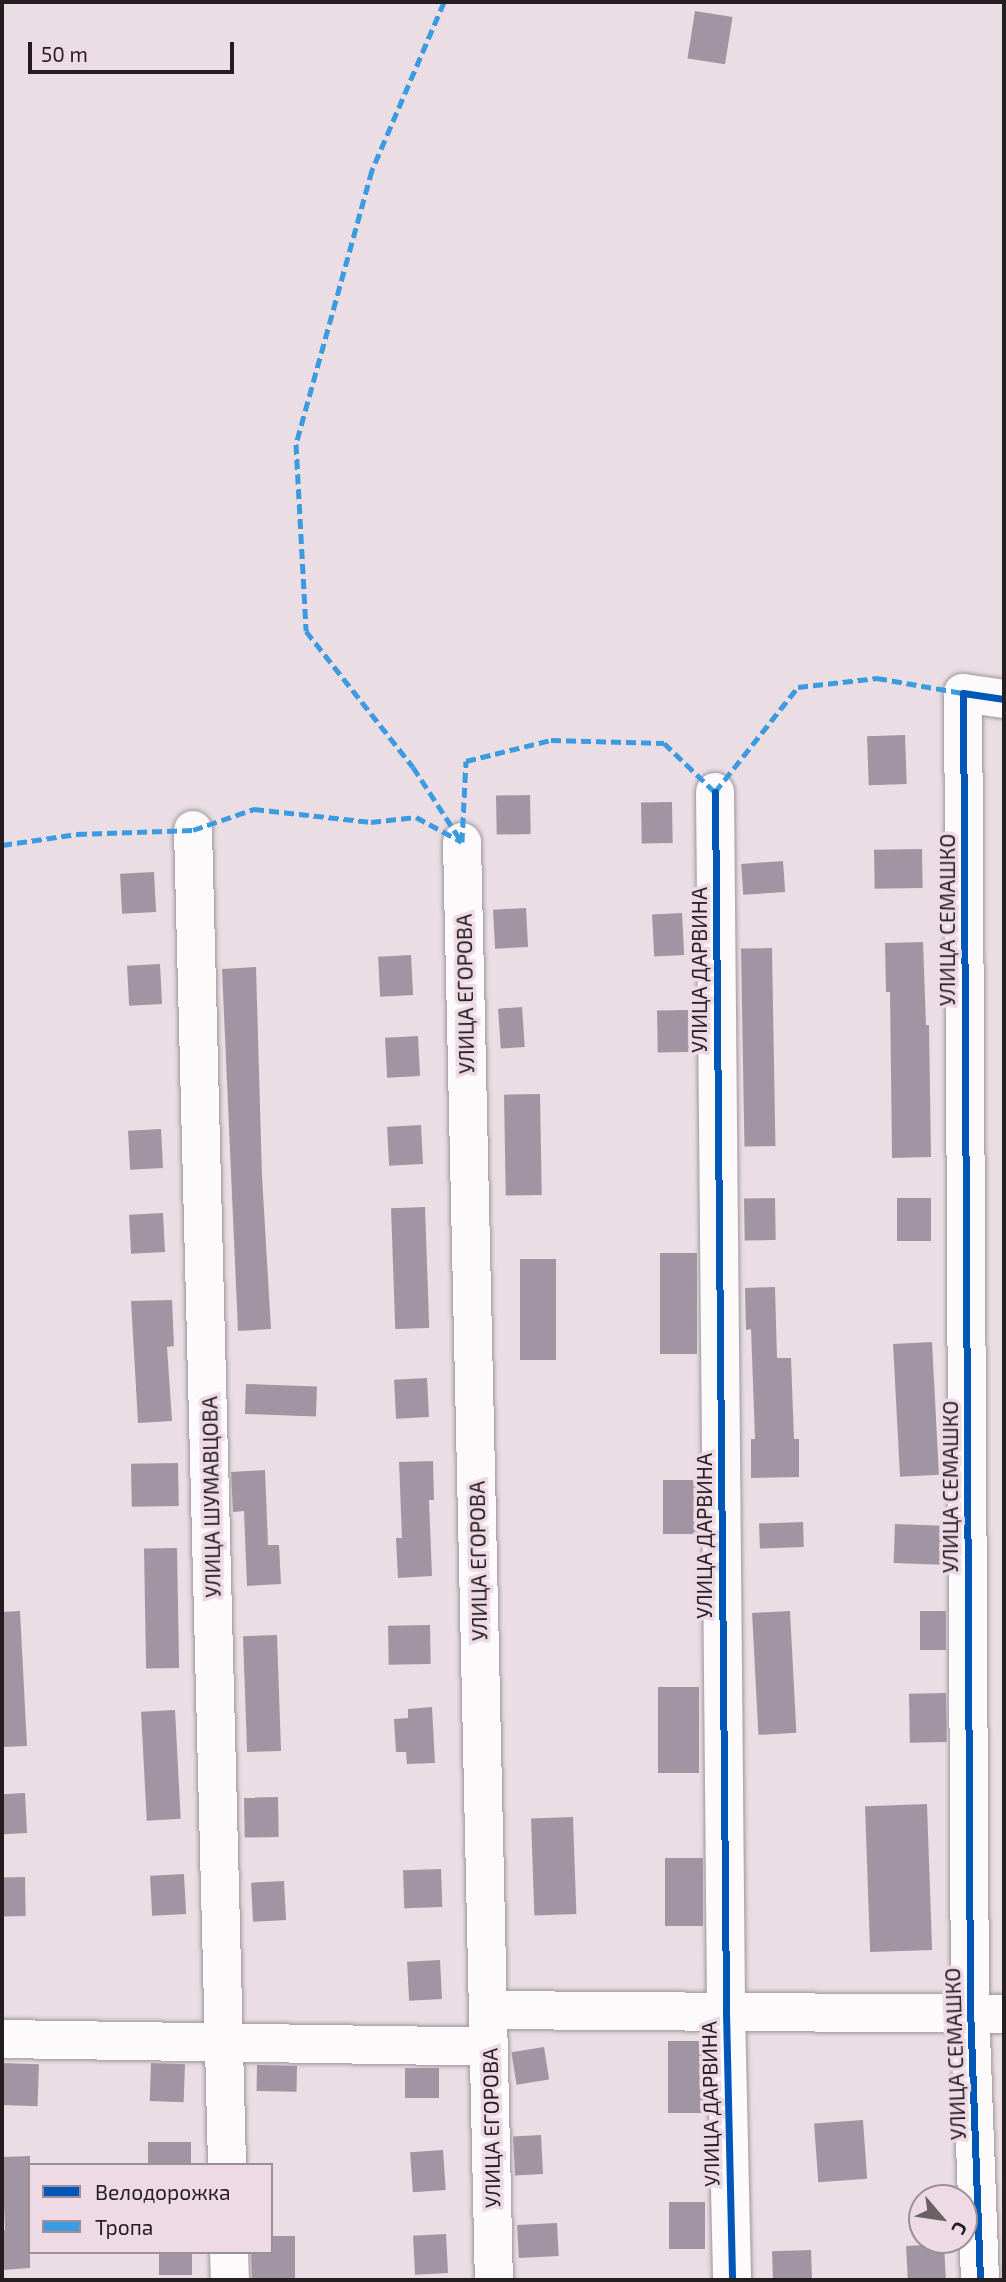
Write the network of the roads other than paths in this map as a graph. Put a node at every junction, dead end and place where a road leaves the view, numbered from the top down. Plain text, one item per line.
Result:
1 (1004, 699) edge
2 (715, 792) dead end
3 (193, 830) dead end
4 (462, 842) dead end
5 (726, 2012) junction
6 (987, 2013) edge
7 (489, 2029) junction
8 (2, 2039) edge
9 (225, 2042) junction
10 (228, 2163) edge
11 (229, 2254) edge
12 (230, 2280) edge
13 (494, 2280) edge
14 (732, 2280) edge
15 (980, 2280) edge

1 - 6 street, УЛИЦА СЕМАШКО
2 - 5 street, УЛИЦА ДАРВИНА
3 - 9 street, УЛИЦА ШУМАВЦОВА
4 - 7 street, УЛИЦА ЕГОРОВА
5 - 6 street
5 - 7 street
5 - 14 street, УЛИЦА ДАРВИНА
6 - 15 street, УЛИЦА СЕМАШКО
7 - 9 street
7 - 13 street, УЛИЦА ЕГОРОВА
8 - 9 street
9 - 10 street, УЛИЦА ШУМАВЦОВА
11 - 12 street

